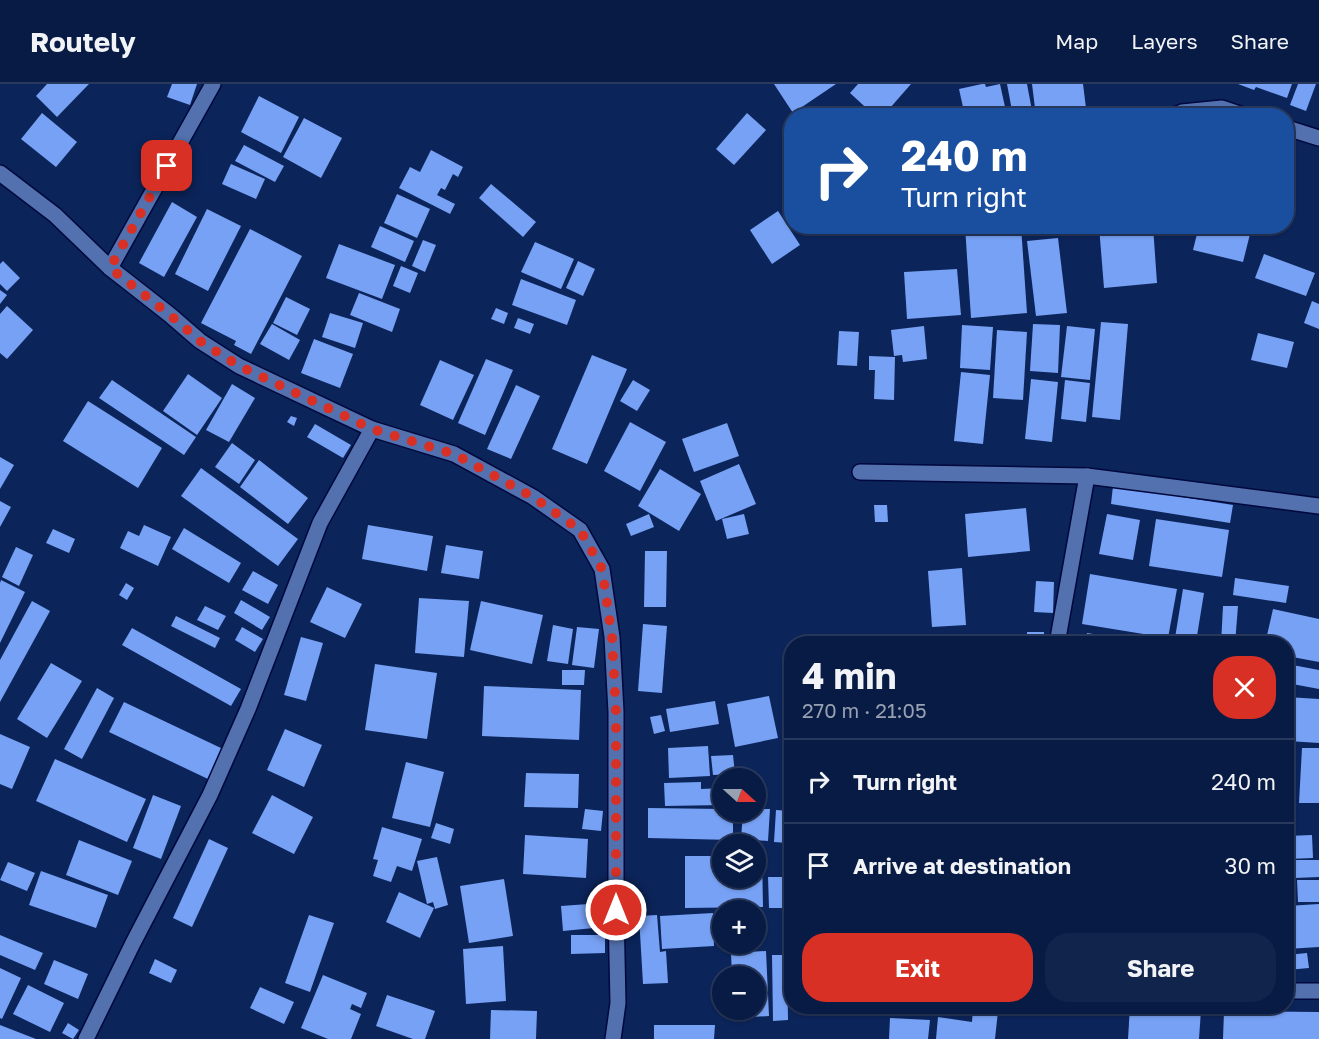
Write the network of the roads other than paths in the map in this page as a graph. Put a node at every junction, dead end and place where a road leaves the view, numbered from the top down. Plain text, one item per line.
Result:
1 (213, 84) edge
2 (1294, 130) edge
3 (1319, 138) edge
4 (0, 173) edge
5 (110, 268) junction
6 (372, 429) junction
7 (860, 472) dead end
8 (1087, 476) junction
9 (1319, 506) edge
10 (1060, 636) edge
11 (1294, 991) edge
12 (1319, 991) edge
13 (86, 1039) edge
14 (613, 1039) edge

1 - 5 street
2 - 3 street
4 - 5 street
5 - 6 street
6 - 13 street
6 - 14 street
7 - 8 street
8 - 9 street
8 - 10 street
11 - 12 street

